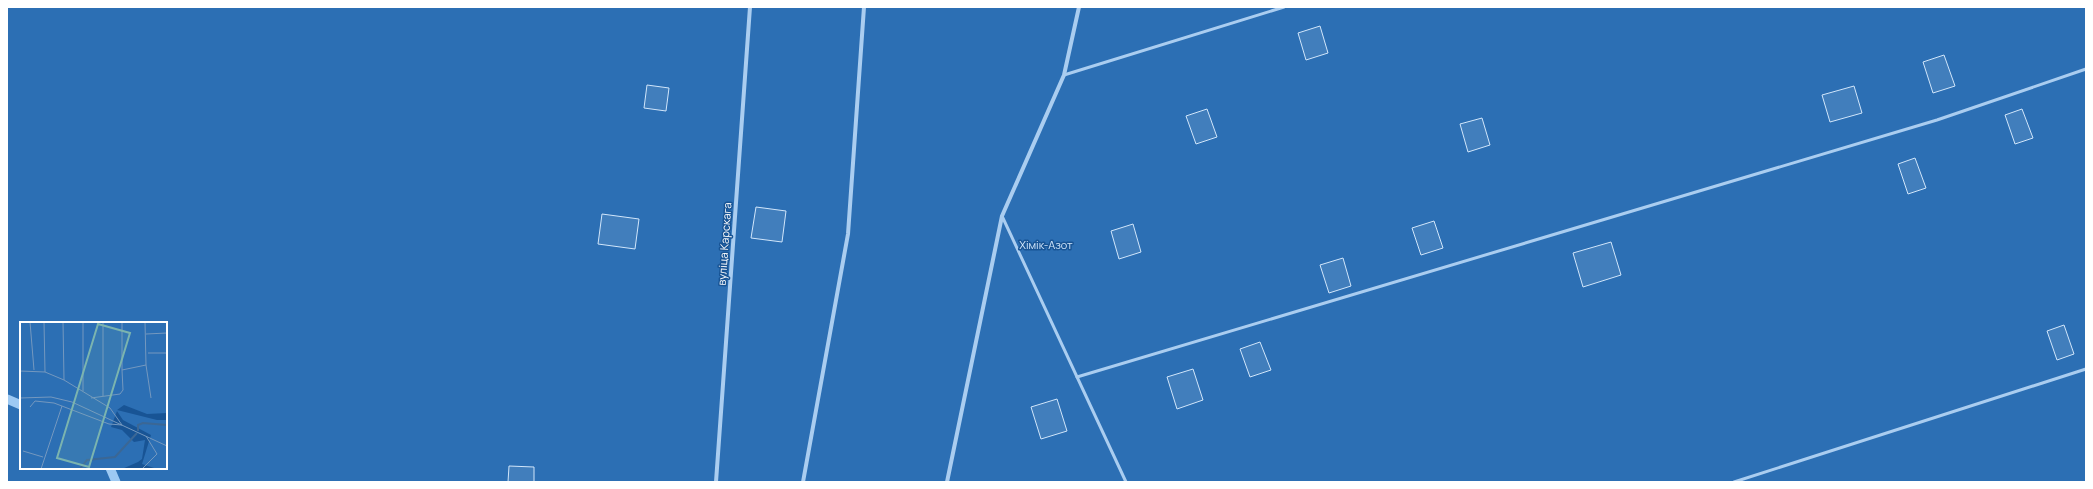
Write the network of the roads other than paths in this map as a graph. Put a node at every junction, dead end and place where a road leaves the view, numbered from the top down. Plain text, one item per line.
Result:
1 (750, 7) edge
2 (864, 7) edge
3 (1080, 7) edge
4 (1284, 7) edge
5 (2086, 69) edge
6 (1064, 75) junction
7 (1002, 216) junction
8 (2086, 369) edge
9 (1077, 377) junction
10 (716, 482) edge
11 (803, 482) edge
12 (947, 482) edge
13 (1126, 482) edge
14 (1734, 482) edge

1 - 10 street, вуліца Карскага
2 - 11 street
3 - 6 street
4 - 6 lane
5 - 9 lane
6 - 7 street
7 - 9 lane
7 - 12 street
8 - 14 lane
9 - 13 lane

